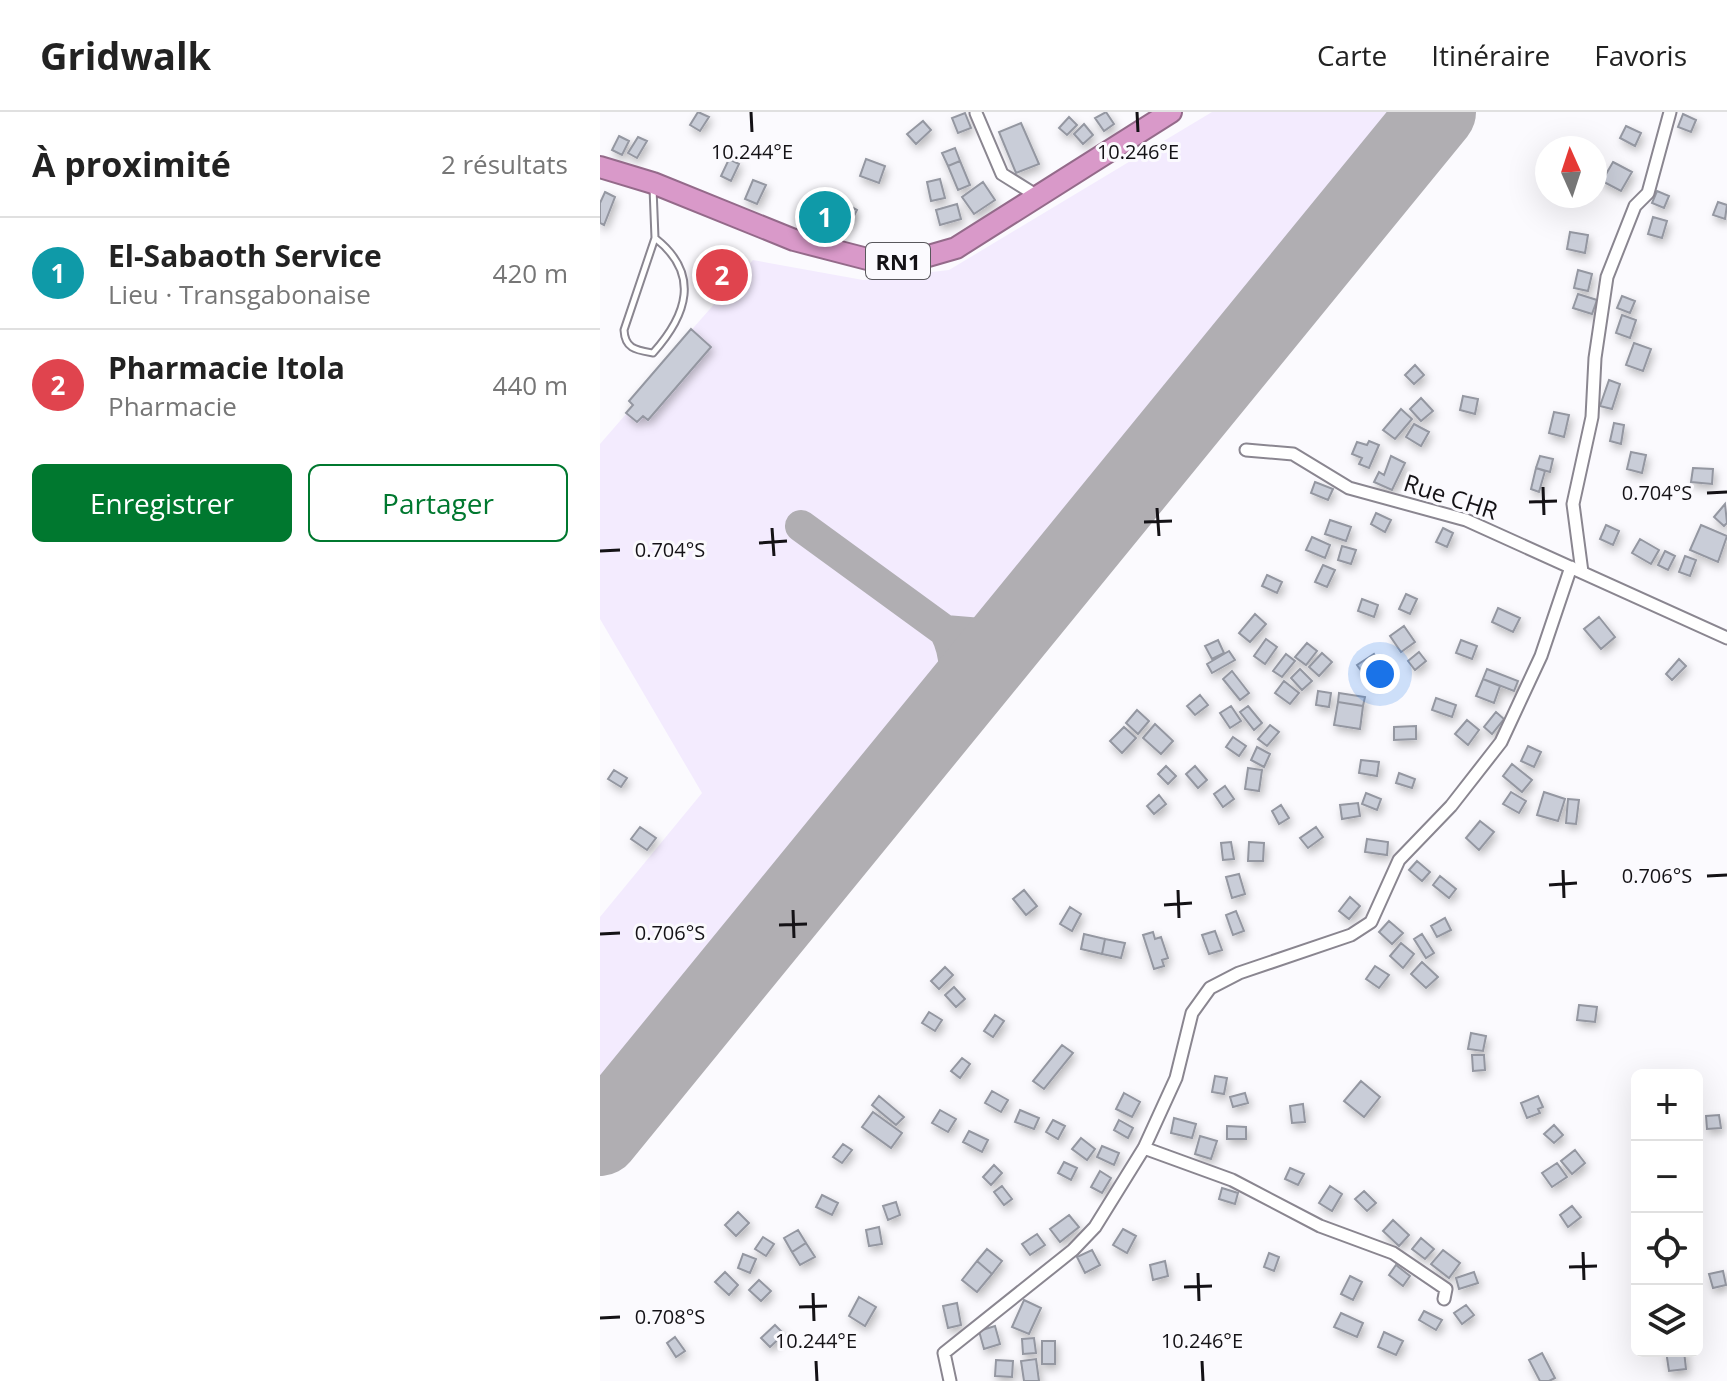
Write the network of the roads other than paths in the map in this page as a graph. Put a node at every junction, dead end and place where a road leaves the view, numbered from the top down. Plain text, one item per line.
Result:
1 (1171, 112) edge
2 (1670, 112) edge
3 (976, 113) edge
4 (600, 167) edge
5 (653, 183) junction
6 (1040, 197) junction
7 (655, 238) junction
8 (1246, 450) dead end
9 (1577, 569) junction
10 (1727, 638) edge
11 (1144, 1148) junction
12 (1444, 1299) dead end
13 (950, 1381) edge

1 - 6 highway, RN1
2 - 9 street
3 - 6 street
4 - 5 highway, RN1
5 - 6 highway, RN1
5 - 7 lane
7 - 7 lane
8 - 9 street, Rue CHR
9 - 10 street, Rue CHR
9 - 11 street
11 - 12 street
11 - 13 street

